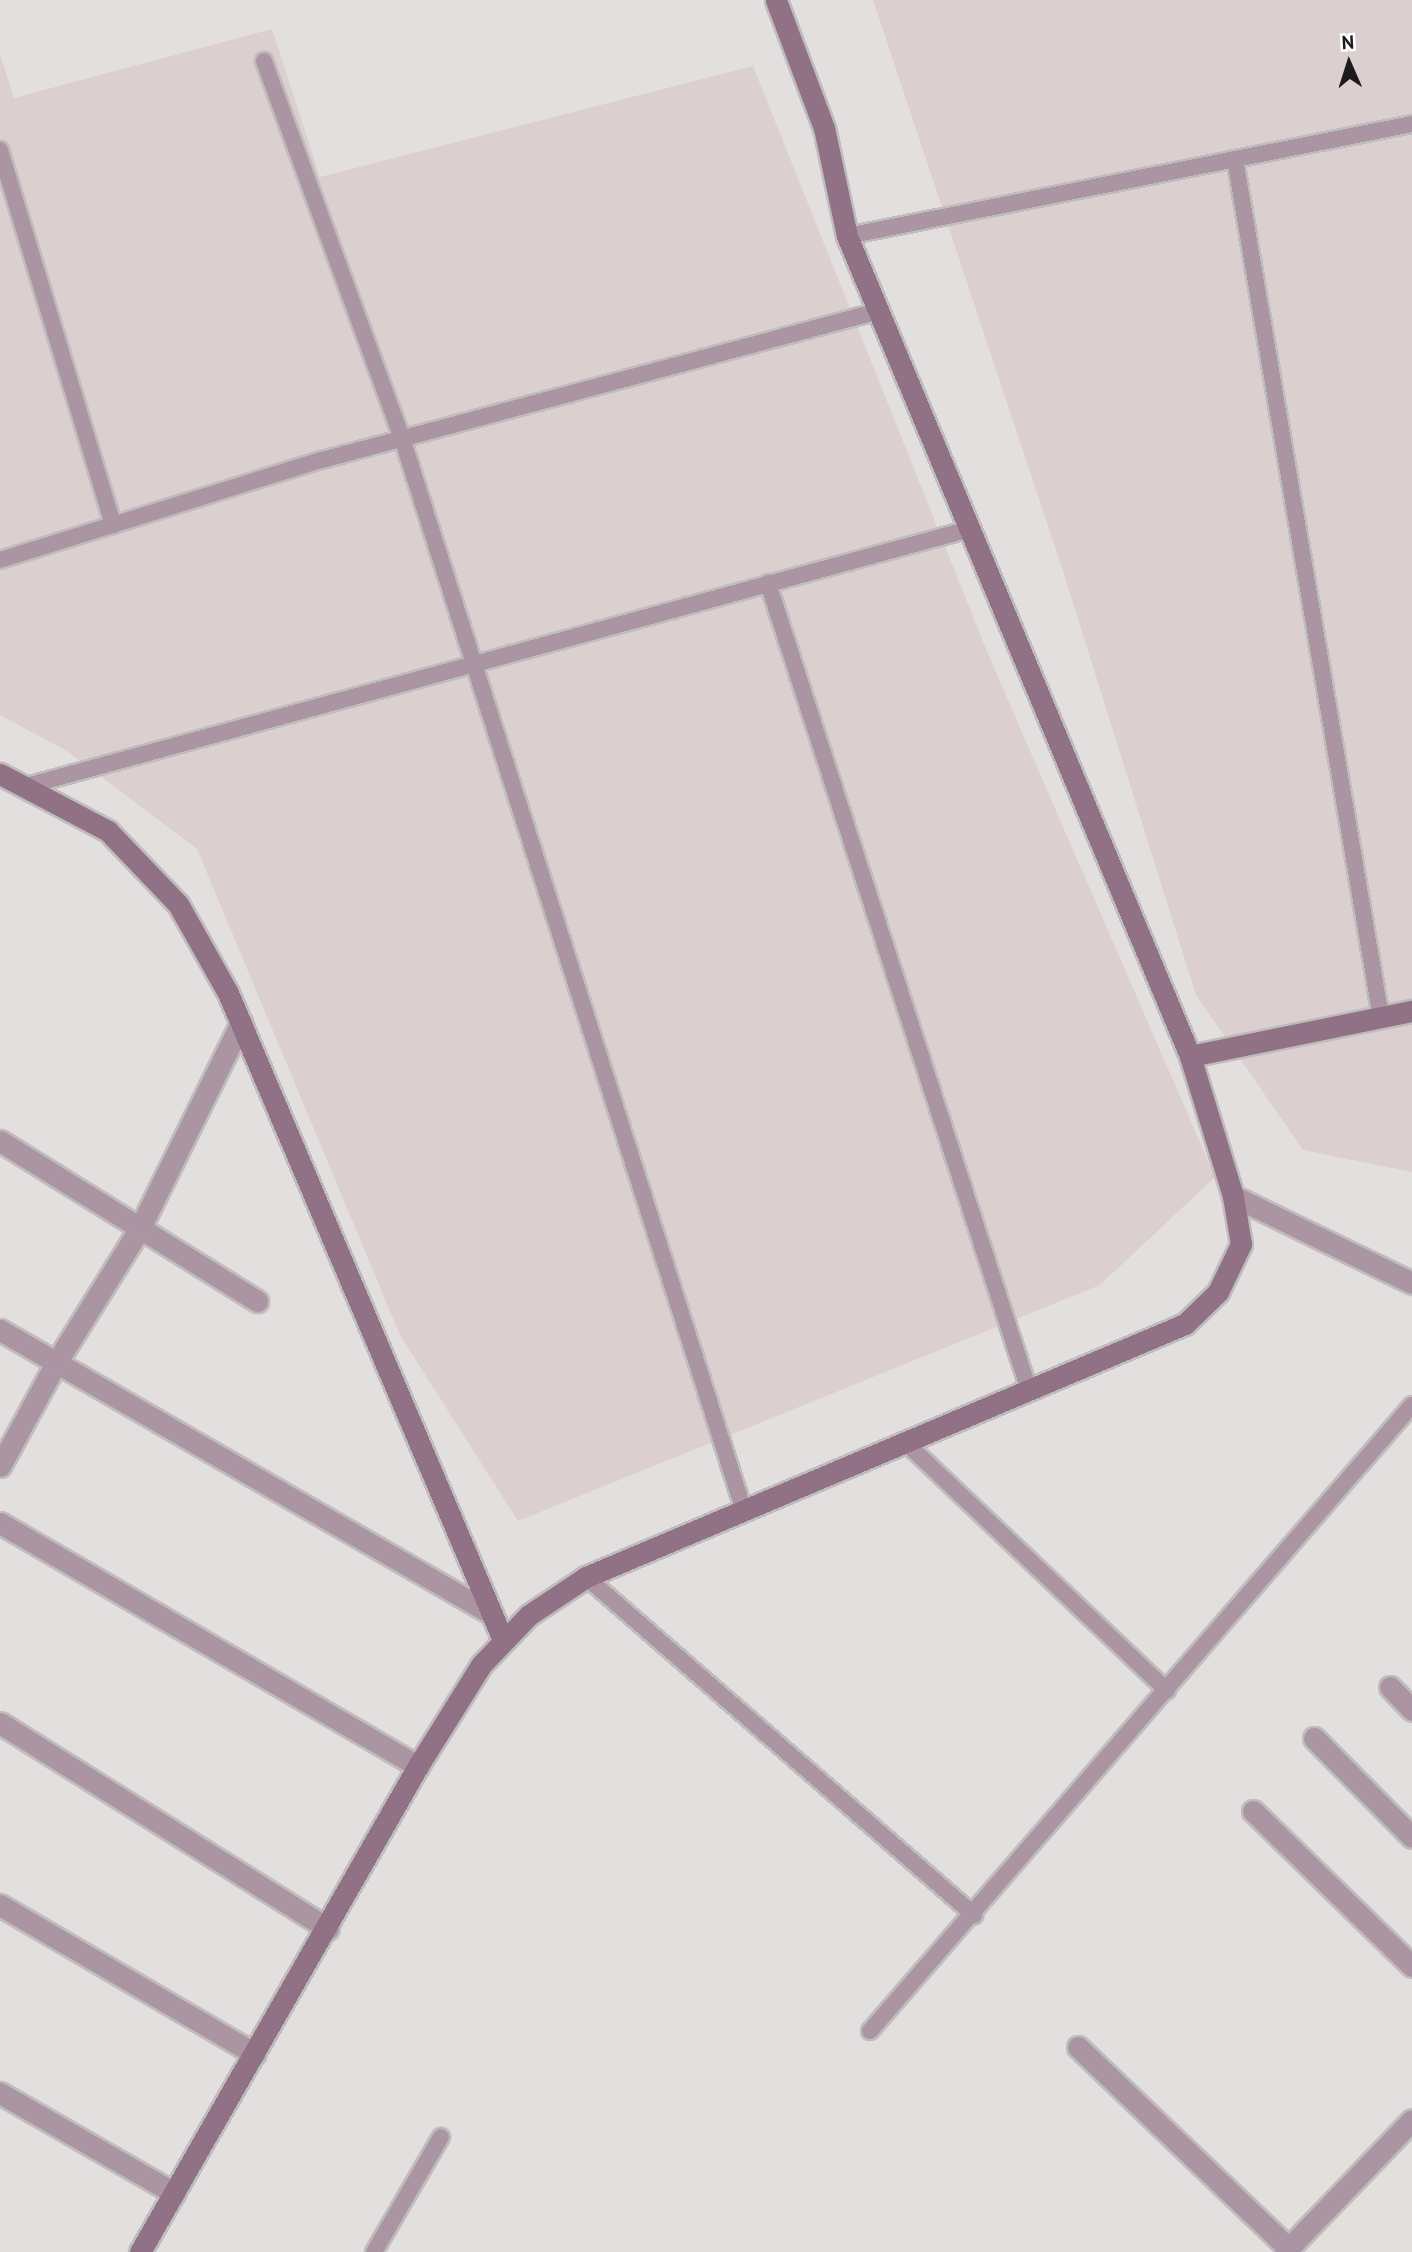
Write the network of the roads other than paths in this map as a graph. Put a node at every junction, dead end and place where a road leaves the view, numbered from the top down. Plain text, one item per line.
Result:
1 (776, 0) edge
2 (264, 61) dead end
3 (1412, 124) edge
4 (0, 150) edge
5 (1235, 159) junction
6 (847, 236) junction
7 (878, 311) junction
8 (402, 438) junction
9 (113, 525) junction
10 (970, 529) junction
11 (0, 560) edge
12 (768, 583) junction
13 (471, 665) junction
14 (0, 774) edge
15 (23, 787) junction
16 (1412, 1012) edge
17 (1381, 1018) junction
18 (241, 1023) junction
19 (1190, 1056) junction
20 (0, 1141) edge
21 (1233, 1196) junction
22 (140, 1228) junction
23 (1412, 1283) edge
24 (257, 1301) dead end
25 (0, 1330) edge
26 (55, 1363) junction
27 (1029, 1390) junction
28 (1412, 1405) edge
29 (905, 1442) junction
30 (0, 1466) edge
31 (744, 1510) junction
32 (0, 1523) edge
33 (586, 1577) junction
34 (492, 1614) junction
35 (503, 1640) junction
36 (1390, 1687) dead end
37 (1167, 1691) junction
38 (1412, 1710) edge
39 (0, 1723) edge
40 (1314, 1738) dead end
41 (418, 1766) junction
42 (1253, 1811) dead end
43 (1412, 1837) edge
44 (0, 1905) edge
45 (974, 1915) junction
46 (328, 1929) junction
47 (1412, 1966) edge
48 (870, 2031) dead end
49 (1078, 2047) dead end
50 (255, 2054) junction
51 (0, 2092) edge
52 (1412, 2120) edge
53 (441, 2137) dead end
54 (174, 2193) junction
55 (1286, 2250) edge
56 (140, 2252) edge
57 (374, 2252) edge

1 - 6 street
2 - 8 lane
3 - 5 lane
4 - 9 lane
5 - 6 lane
5 - 17 lane
6 - 7 street
7 - 8 lane
7 - 10 street
8 - 9 lane
8 - 13 lane
9 - 11 lane
10 - 12 lane
10 - 19 street
12 - 13 lane
12 - 27 lane
13 - 15 lane
13 - 31 lane
14 - 15 street
15 - 18 street
16 - 17 street
17 - 19 street
18 - 22 street
18 - 34 street
19 - 21 street
20 - 22 street
21 - 23 street
21 - 27 street
22 - 24 street
22 - 26 street
25 - 26 street
26 - 30 street
26 - 34 street
27 - 29 street
28 - 37 lane
29 - 31 street
29 - 37 lane
31 - 33 street
32 - 41 street
33 - 35 street
33 - 45 lane
34 - 35 street
35 - 41 street
36 - 38 street
37 - 45 lane
39 - 46 street
40 - 43 street
41 - 46 street
42 - 47 street
44 - 50 street
45 - 48 lane
46 - 50 street
49 - 55 street
50 - 54 street
51 - 54 street
52 - 55 street
53 - 57 lane
54 - 56 street

